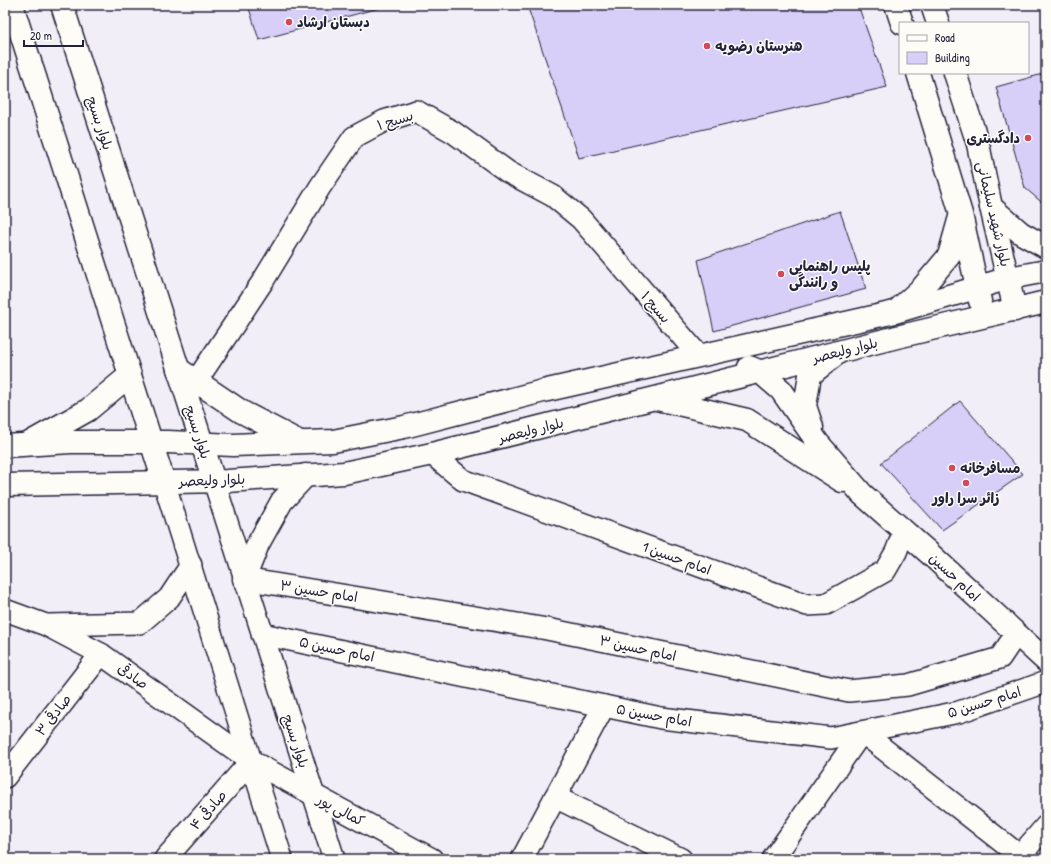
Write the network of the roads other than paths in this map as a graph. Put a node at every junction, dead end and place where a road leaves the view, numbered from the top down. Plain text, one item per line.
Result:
1 (12, 5) edge
2 (62, 5) edge
3 (896, 5) edge
4 (932, 5) edge
5 (902, 22) edge
6 (938, 22) edge
7 (918, 74) edge
8 (955, 74) edge
9 (991, 207) junction
10 (961, 214) junction
11 (1046, 247) edge
12 (1046, 271) edge
13 (1009, 278) junction
14 (976, 288) junction
15 (1046, 302) edge
16 (1015, 310) junction
17 (895, 312) junction
18 (984, 316) junction
19 (841, 351) junction
20 (707, 354) junction
21 (759, 372) junction
22 (130, 375) junction
23 (187, 382) junction
24 (654, 398) junction
25 (152, 442) junction
26 (299, 442) junction
27 (818, 443) junction
28 (202, 444) junction
29 (26, 445) junction
30 (5, 446) edge
31 (432, 454) junction
32 (306, 476) junction
33 (214, 481) junction
34 (164, 482) junction
35 (5, 485) edge
36 (862, 494) junction
37 (904, 531) junction
38 (191, 565) junction
39 (244, 579) junction
40 (5, 610) edge
41 (46, 625) junction
42 (262, 634) junction
43 (1016, 634) junction
44 (101, 654) junction
45 (1046, 660) edge
46 (1046, 682) edge
47 (604, 706) junction
48 (862, 732) junction
49 (250, 761) junction
50 (5, 777) edge
51 (314, 795) junction
52 (555, 798) junction
53 (1046, 826) edge
54 (1020, 857) edge
55 (165, 859) edge
56 (282, 859) edge
57 (334, 859) edge
58 (432, 859) edge
59 (522, 859) edge
60 (682, 859) edge
61 (773, 859) edge

1 - 22 street
2 - 23 street, بلوار بسیج
3 - 5 street
4 - 6 street
7 - 10 street
8 - 9 street, بلوار شهید سلیمانی
9 - 11 street
9 - 13 street, بلوار شهید سلیمانی
10 - 14 street
10 - 17 street
12 - 13 street, بلوار ولیعصر
13 - 14 street, بلوار ولیعصر
13 - 16 street, بلوار شهید سلیمانی
14 - 17 street, بلوار ولیعصر
14 - 18 street
15 - 16 street, بلوار ولیعصر
16 - 18 street, بلوار ولیعصر
17 - 20 street, بلوار ولیعصر
18 - 19 street, بلوار ولیعصر
19 - 21 street, بلوار ولیعصر
19 - 27 street
20 - 21 street
20 - 23 street, بسیج ۱
20 - 26 street, بلوار ولیعصر
21 - 24 street, بلوار ولیعصر
21 - 27 street
22 - 25 street
22 - 29 street
23 - 26 street
23 - 28 street, بلوار بسیج
24 - 31 street, بلوار ولیعصر
24 - 36 street
25 - 28 street, بلوار ولیعصر
25 - 29 street, بلوار ولیعصر
25 - 34 street
26 - 28 street, بلوار ولیعصر
27 - 36 street
28 - 33 street, بلوار بسیج
29 - 30 street, بلوار ولیعصر
31 - 32 street, بلوار ولیعصر
31 - 37 street, امام حسین 1
32 - 33 street, بلوار ولیعصر
32 - 39 street
33 - 34 street, بلوار ولیعصر
33 - 39 street, بلوار بسیج
34 - 35 street, بلوار ولیعصر
34 - 38 street
36 - 37 street, امام حسین
37 - 43 street, امام حسین
38 - 41 street
38 - 49 street
39 - 42 street, بلوار بسیج
39 - 43 street, امام حسین ۳
40 - 41 street, صادقی
41 - 44 street, صادقی
42 - 47 street, امام حسین ۵
42 - 51 street, بلوار بسیج
43 - 45 street, امام حسین
44 - 49 street, صادقی
44 - 50 street, صادقی ۳
46 - 48 street, امام حسین ۵
47 - 48 street, امام حسین ۵
47 - 52 street
48 - 54 street
48 - 61 street
49 - 51 street, کمالی پور
49 - 55 street, صادقی ۴
49 - 56 street
51 - 57 street, بلوار بسیج
51 - 58 street, کمالی پور
52 - 59 street
52 - 60 street
53 - 54 street

